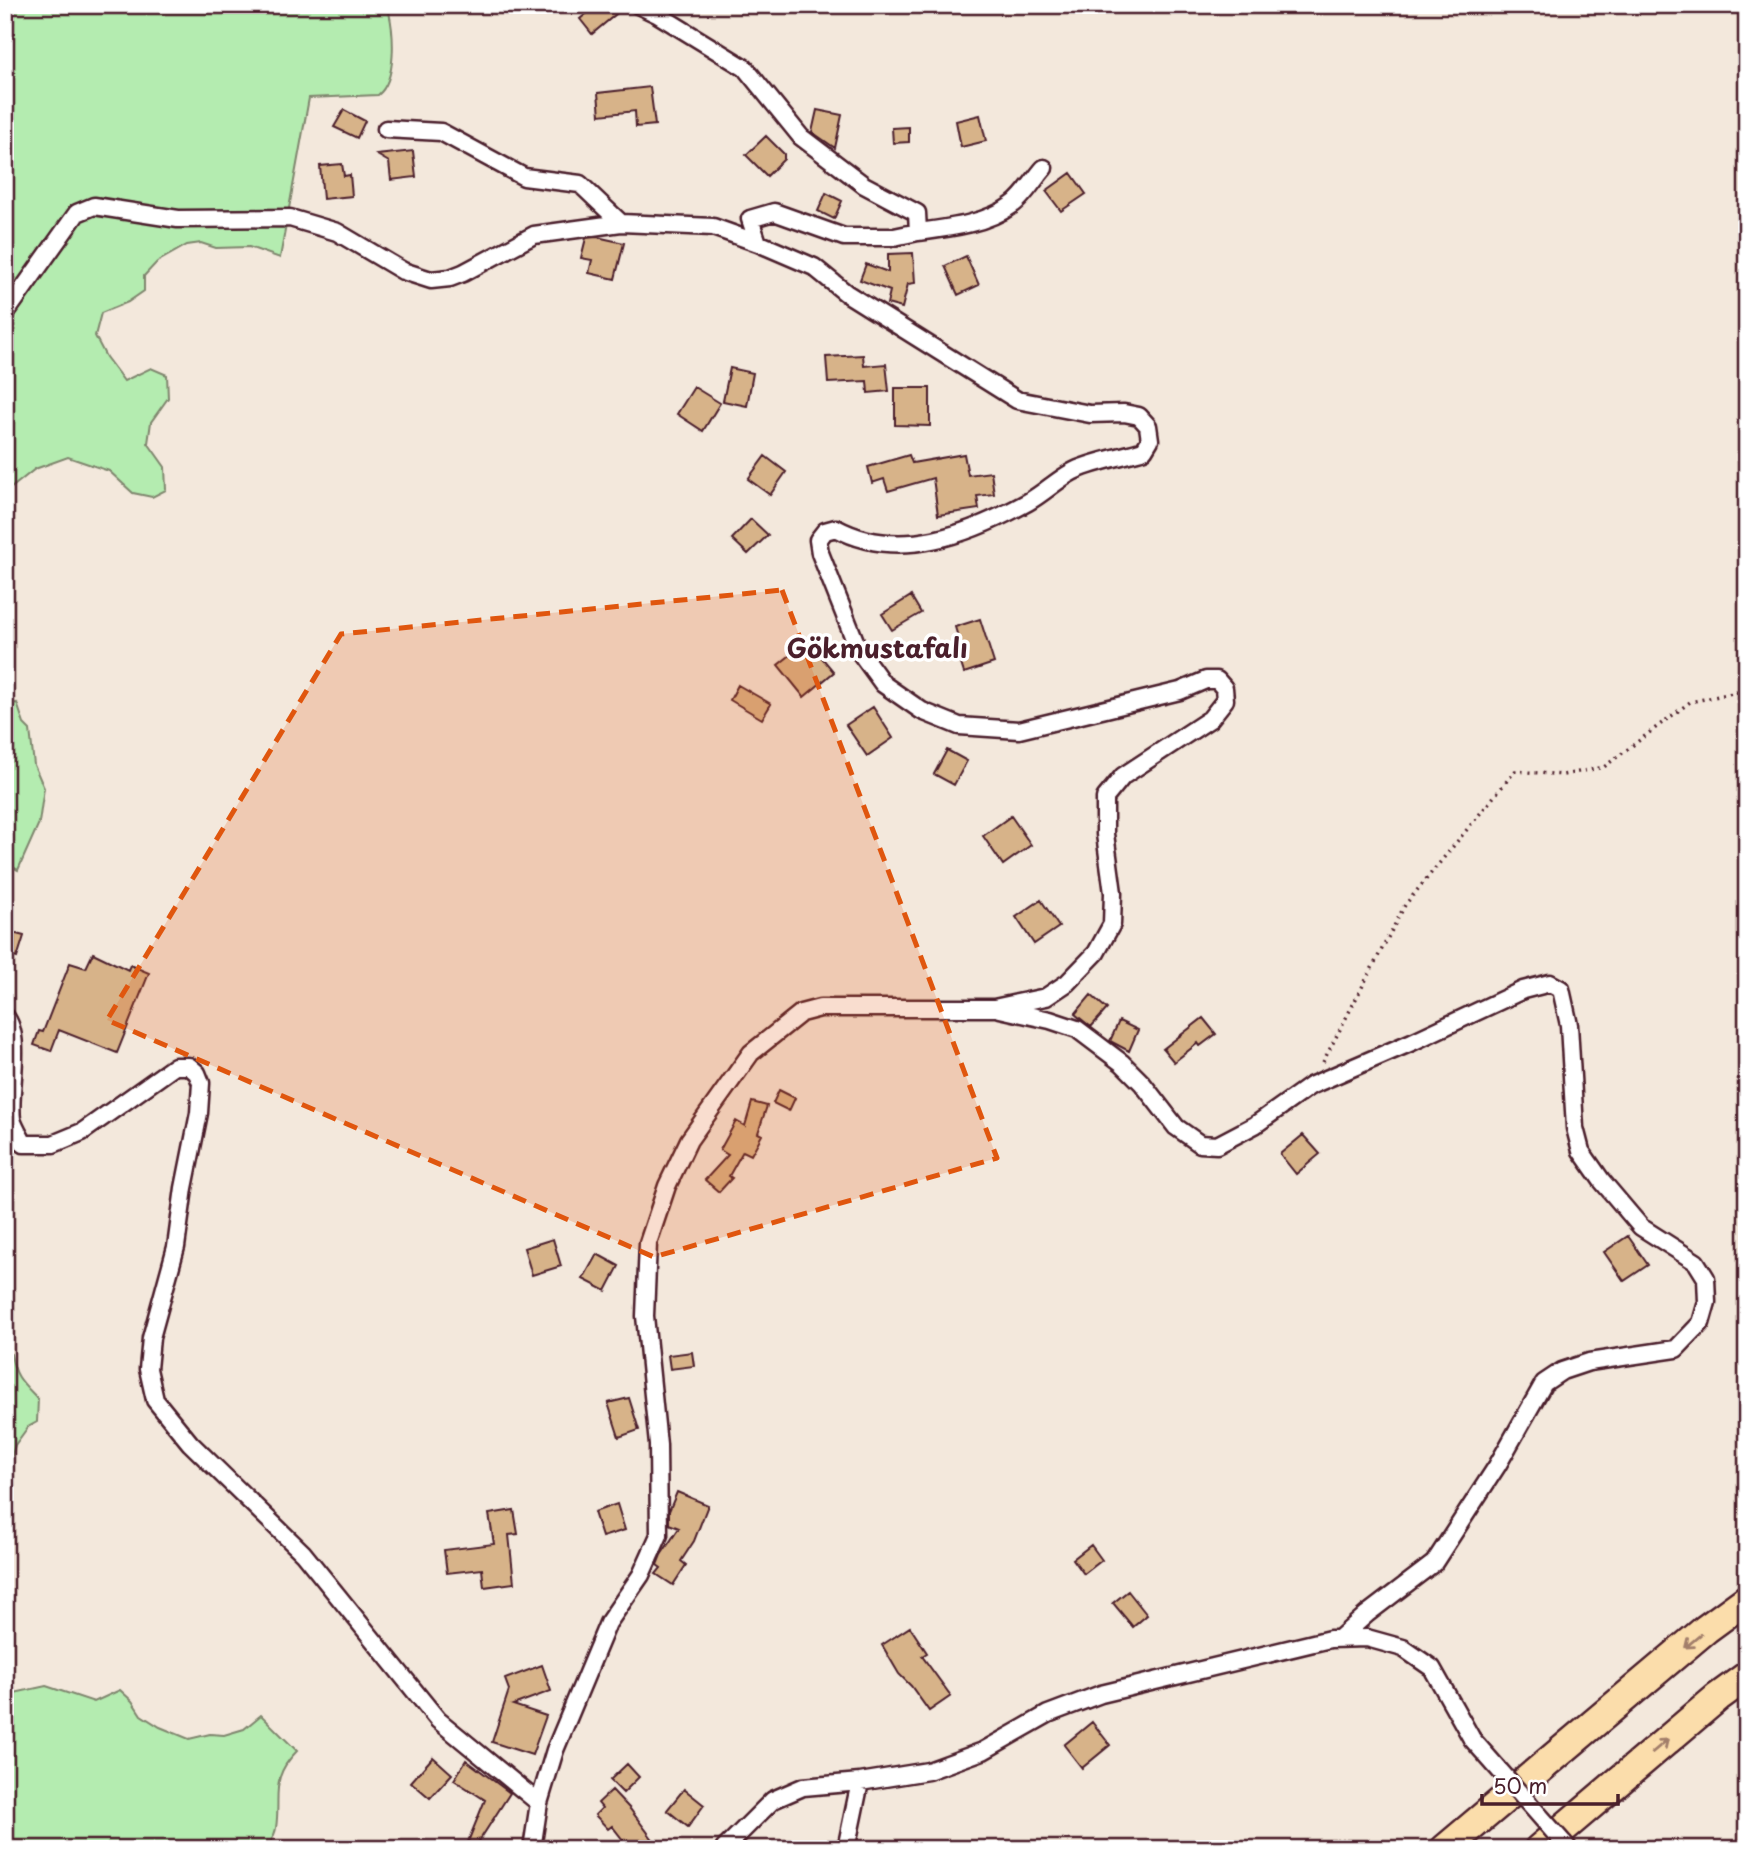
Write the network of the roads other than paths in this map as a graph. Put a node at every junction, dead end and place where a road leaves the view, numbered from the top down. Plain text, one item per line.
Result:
1 (638, 5) edge
2 (386, 129) dead end
3 (1044, 168) dead end
4 (621, 223) junction
5 (918, 232) junction
6 (758, 243) junction
7 (5, 314) edge
8 (994, 1008) junction
9 (5, 1016) edge
10 (1747, 1599) edge
11 (1340, 1638) junction
12 (1747, 1676) edge
13 (859, 1782) junction
14 (539, 1803) junction
15 (532, 1849) edge
16 (724, 1849) edge
17 (846, 1849) edge
18 (1445, 1849) edge
19 (1539, 1849) edge
20 (1569, 1849) edge

1 - 5 street
2 - 4 street
3 - 5 street
4 - 6 street
4 - 7 street
5 - 6 street
6 - 8 street
8 - 11 street
8 - 14 street
9 - 14 street
10 -> 18 highway
11 - 13 street
11 - 20 street, bridge
19 -> 12 highway
13 - 16 street
13 - 17 street
14 - 15 street

